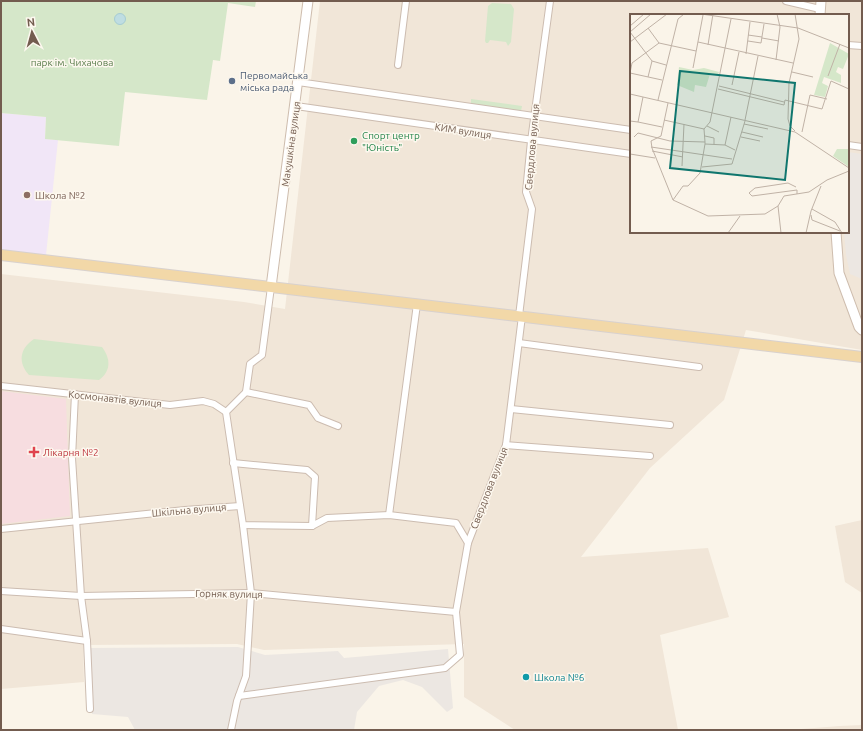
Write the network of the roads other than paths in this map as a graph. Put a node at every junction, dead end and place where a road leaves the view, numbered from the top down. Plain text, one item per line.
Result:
1 (308, 1) edge
2 (406, 1) edge
3 (550, 1) edge
4 (786, 1) edge
5 (820, 8) edge
6 (849, 45) edge
7 (862, 46) edge
8 (398, 65) dead end
9 (298, 82) junction
10 (296, 106) junction
11 (534, 117) junction
12 (630, 130) edge
13 (531, 141) junction
14 (849, 145) edge
15 (862, 147) edge
16 (630, 154) edge
17 (836, 233) edge
18 (1, 255) edge
19 (271, 287) junction
20 (417, 304) junction
21 (521, 316) junction
22 (862, 330) edge
23 (519, 343) junction
24 (860, 354) edge
25 (699, 367) dead end
26 (1, 386) edge
27 (246, 392) junction
28 (75, 394) junction
29 (511, 409) junction
30 (226, 412) junction
31 (670, 425) dead end
32 (338, 426) dead end
33 (506, 445) junction
34 (650, 456) dead end
35 (234, 463) junction
36 (240, 506) junction
37 (389, 515) junction
38 (76, 521) junction
39 (243, 525) junction
40 (312, 526) junction
41 (1, 529) edge
42 (468, 543) junction
43 (1, 591) edge
44 (251, 593) junction
45 (81, 596) junction
46 (456, 612) junction
47 (1, 629) edge
48 (87, 641) junction
49 (239, 696) junction
50 (90, 709) dead end
51 (231, 730) edge

1 - 9 street, Макушкіна вулиця
2 - 8 street
3 - 11 street, Свердлова вулиця
4 - 5 street
6 - 7 street
9 - 10 street, Макушкіна вулиця
9 - 11 street
10 - 13 street, КИМ вулиця
10 - 19 street, Макушкіна вулиця
11 - 12 street
11 - 13 street, Свердлова вулиця
13 - 16 street, КИМ вулиця
13 - 21 street, Свердлова вулиця
14 - 15 street
17 - 22 street
18 - 19 main road
19 - 20 main road
19 - 27 street
20 - 21 main road
20 - 37 street
21 - 23 street, Свердлова вулиця
21 - 24 main road
23 - 25 street
23 - 29 street, Свердлова вулиця
26 - 28 street, Космонавтів вулиця
27 - 30 street
27 - 32 street
28 - 30 street, Космонавтів вулиця
28 - 38 street
29 - 31 street
29 - 33 street, Свердлова вулиця
30 - 35 street
33 - 34 street
33 - 42 street, Свердлова вулиця
35 - 36 street
35 - 40 street
36 - 38 street, Шкільна вулиця
36 - 39 street, Шкільна вулиця
37 - 40 street
37 - 42 street
38 - 41 street, Шкільна вулиця
38 - 45 street
39 - 40 street
39 - 44 street, Шкільна вулиця
42 - 46 street, Свердлова вулиця
43 - 45 street, Горняк вулиця
44 - 45 street, Горняк вулиця
44 - 46 street, Горняк вулиця
44 - 49 street, Шкільна вулиця
45 - 48 street
46 - 49 street, Свердлова вулиця
47 - 48 street
48 - 50 street
49 - 51 street, Шкільна вулиця

